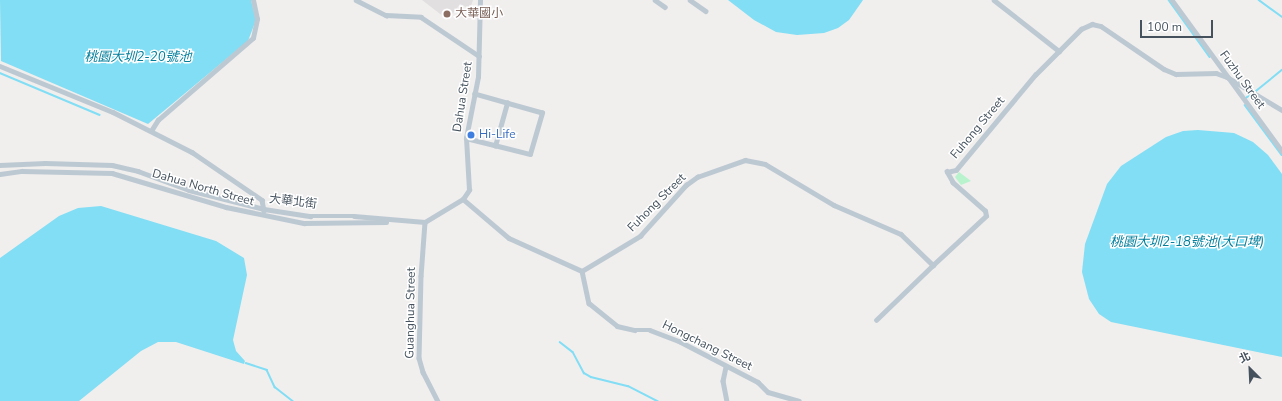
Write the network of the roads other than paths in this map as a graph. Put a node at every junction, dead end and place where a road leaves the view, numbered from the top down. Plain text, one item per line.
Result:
1 (253, 0) edge
2 (356, 0) edge
3 (480, 0) edge
4 (655, 0) edge
5 (690, 0) edge
6 (994, 0) edge
7 (1172, 0) edge
8 (664, 7) dead end
9 (706, 11) dead end
10 (1059, 51) junction
11 (479, 56) junction
12 (0, 66) edge
13 (1227, 77) junction
14 (475, 94) junction
15 (507, 103) junction
16 (1282, 110) edge
17 (151, 131) junction
18 (466, 138) junction
19 (495, 146) junction
20 (1282, 151) edge
21 (0, 165) edge
22 (0, 174) edge
23 (463, 199) junction
24 (264, 209) junction
25 (263, 215) junction
26 (398, 221) junction
27 (426, 222) junction
28 (933, 265) junction
29 (582, 271) junction
30 (876, 320) dead end
31 (726, 367) junction
32 (438, 401) edge
33 (727, 401) edge
34 (799, 401) edge

1 - 17 street
2 - 11 street
3 - 11 street, Dahua Street
4 - 8 street
5 - 9 street
6 - 10 street
7 - 13 street, Fuzhu Street
10 - 13 street, Fuhong Street
10 - 28 street, Fuhong Street
11 - 14 street, Dahua Street
12 - 17 street
13 - 16 street, Fuhong Street
13 - 20 street, Fuzhu Street
14 - 15 street
14 - 18 street, Dahua Street
15 - 19 street
15 - 19 street
17 - 24 street
18 - 19 street
18 - 23 street, Dahua Street
21 - 24 street, 大華北街
22 - 25 street, Dahua North Street
23 - 27 street
23 - 29 street
24 - 25 street
24 - 26 street, 大華北街
25 - 26 street, Dahua North Street
26 - 27 street, Dahua North Street
27 - 32 street, Guanghua Street
28 - 29 street, Fuhong Street
28 - 30 street
29 - 31 street, Hongchang Street
31 - 33 street
31 - 34 street, Hongchang Street

